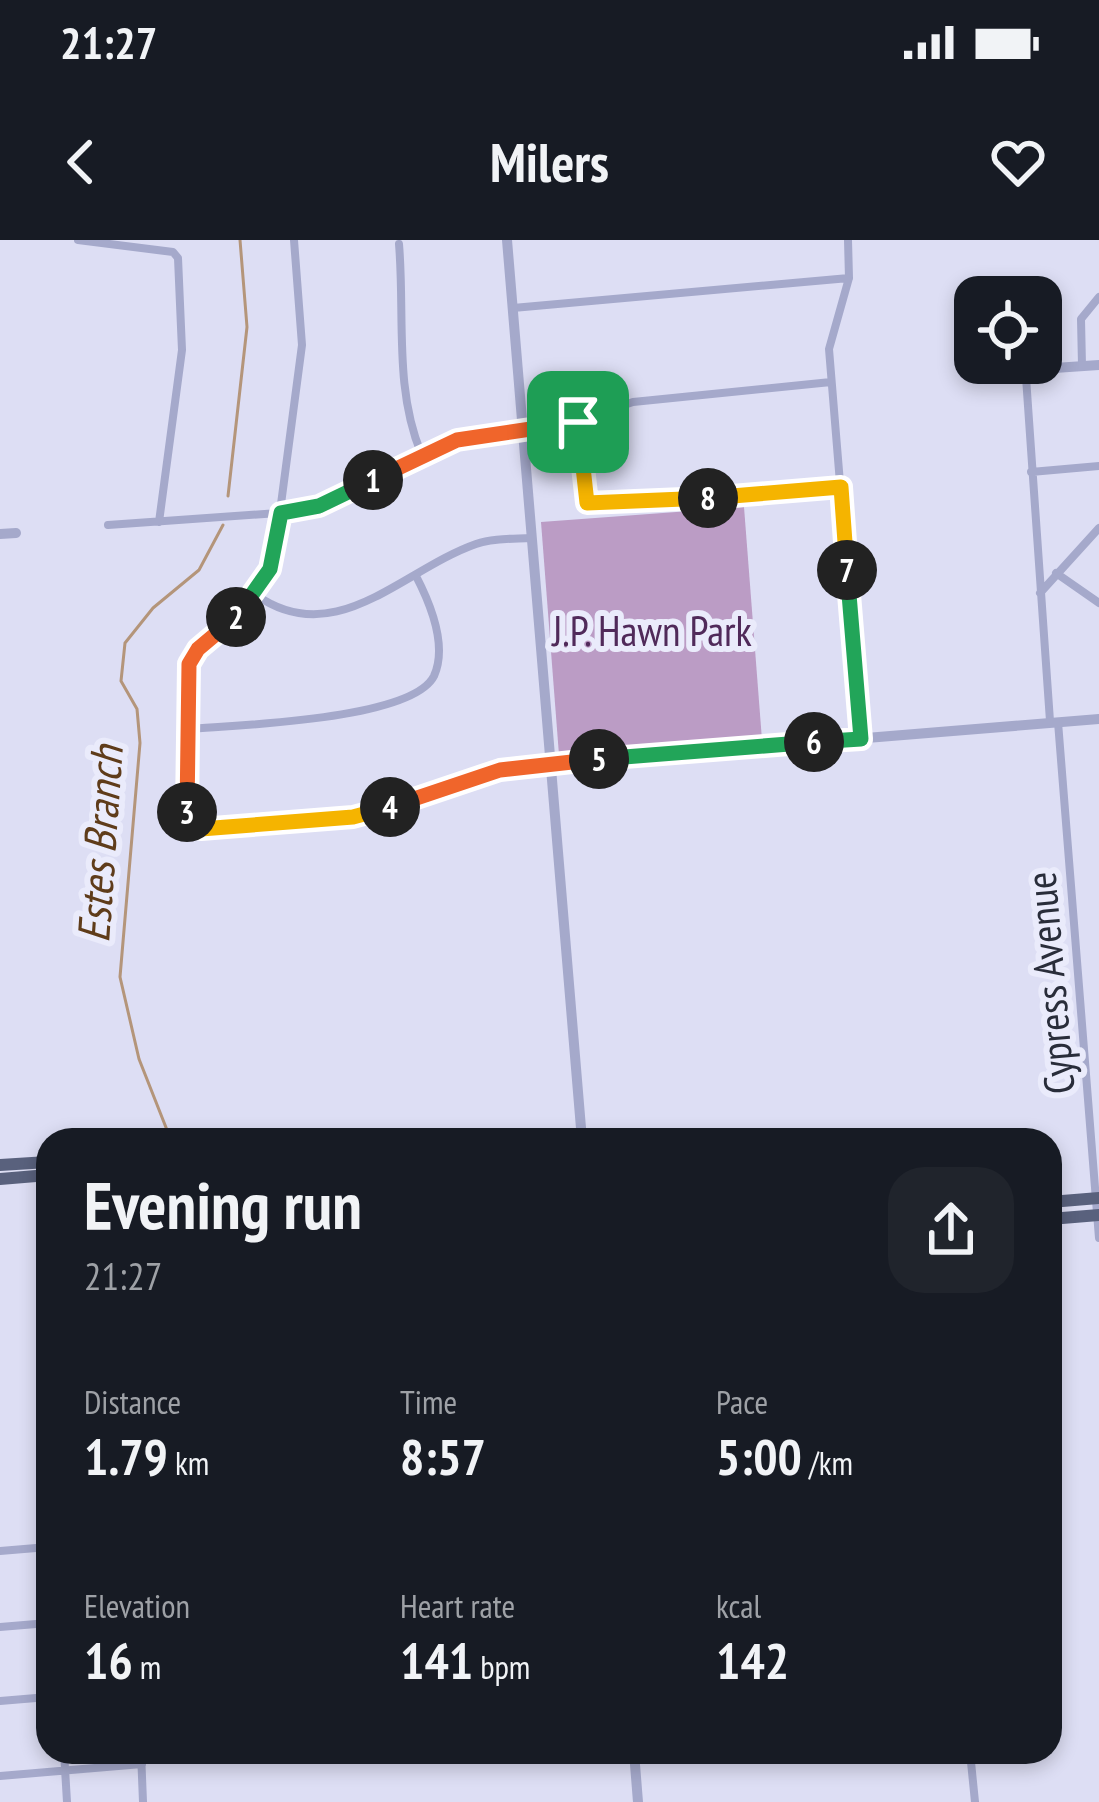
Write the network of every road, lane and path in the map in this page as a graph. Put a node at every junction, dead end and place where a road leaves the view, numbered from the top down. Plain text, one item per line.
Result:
1 (78, 240) edge
2 (294, 240) edge
3 (507, 240) edge
4 (848, 240) edge
5 (399, 244) dead end
6 (849, 278) junction
7 (1099, 297) edge
8 (513, 308) junction
9 (1099, 365) edge
10 (1062, 366) edge
11 (1082, 366) junction
12 (831, 382) junction
13 (1026, 384) edge
14 (578, 422) junction
15 (523, 433) junction
16 (422, 454) junction
17 (1099, 466) edge
18 (1031, 472) junction
19 (841, 487) junction
20 (281, 513) junction
21 (160, 522) junction
22 (109, 525) dead end
23 (1099, 528) edge
24 (16, 532) dead end
25 (0, 534) edge
26 (531, 538) junction
27 (1056, 573) junction
28 (416, 576) junction
29 (1040, 592) junction
30 (256, 596) junction
31 (1099, 603) edge
32 (1099, 718) edge
33 (1054, 722) junction
34 (190, 729) junction
35 (861, 739) junction
36 (551, 764) junction
37 (190, 825) joint
38 (581, 1128) edge
39 (36, 1163) edge
40 (0, 1165) edge
41 (36, 1176) edge
42 (0, 1179) edge
43 (1099, 1198) edge
44 (1062, 1201) edge
45 (1098, 1215) edge
46 (1062, 1218) edge
47 (1099, 1238) edge
48 (36, 1548) edge
49 (0, 1550) edge
50 (36, 1624) edge
51 (0, 1627) edge
52 (36, 1698) edge
53 (0, 1701) edge
54 (65, 1764) edge
55 (142, 1764) joint
56 (635, 1764) edge
57 (971, 1764) edge
58 (66, 1771) junction
59 (0, 1776) edge
60 (67, 1802) edge
61 (143, 1802) edge
62 (638, 1802) edge
63 (975, 1802) edge

1 - 21 street
2 - 20 street
3 - 8 street
4 - 6 street
5 - 16 street
6 - 8 street
6 - 12 street
7 - 11 street
8 - 15 street
9 - 11 street
10 - 11 street
12 - 14 street
12 - 19 street
13 - 18 street, Cypress Avenue
14 - 15 street
14 - 19 street
15 - 16 street
15 - 26 street
16 - 20 street
17 - 18 street
18 - 29 street, Cypress Avenue
19 - 35 street
20 - 21 street
20 - 30 street
21 - 22 street
23 - 27 street
24 - 25 street
26 - 28 street
26 - 36 street
27 - 29 street
27 - 31 street
28 - 30 street
28 - 34 street
29 - 33 street, Cypress Avenue
30 - 34 street
32 - 33 street
33 - 35 street
33 - 43 street, Cypress Avenue
34 - 37 street
35 - 36 street
36 - 37 street
36 - 38 street
39 - 40 main road
41 - 42 main road
43 - 44 main road
43 - 45 street, Cypress Avenue
45 - 46 main road
45 - 47 street, Cypress Avenue
48 - 49 street
50 - 51 street
52 - 53 street
54 - 58 street
55 - 58 street
55 - 61 street
56 - 62 street
57 - 63 street
58 - 59 street
58 - 60 street

